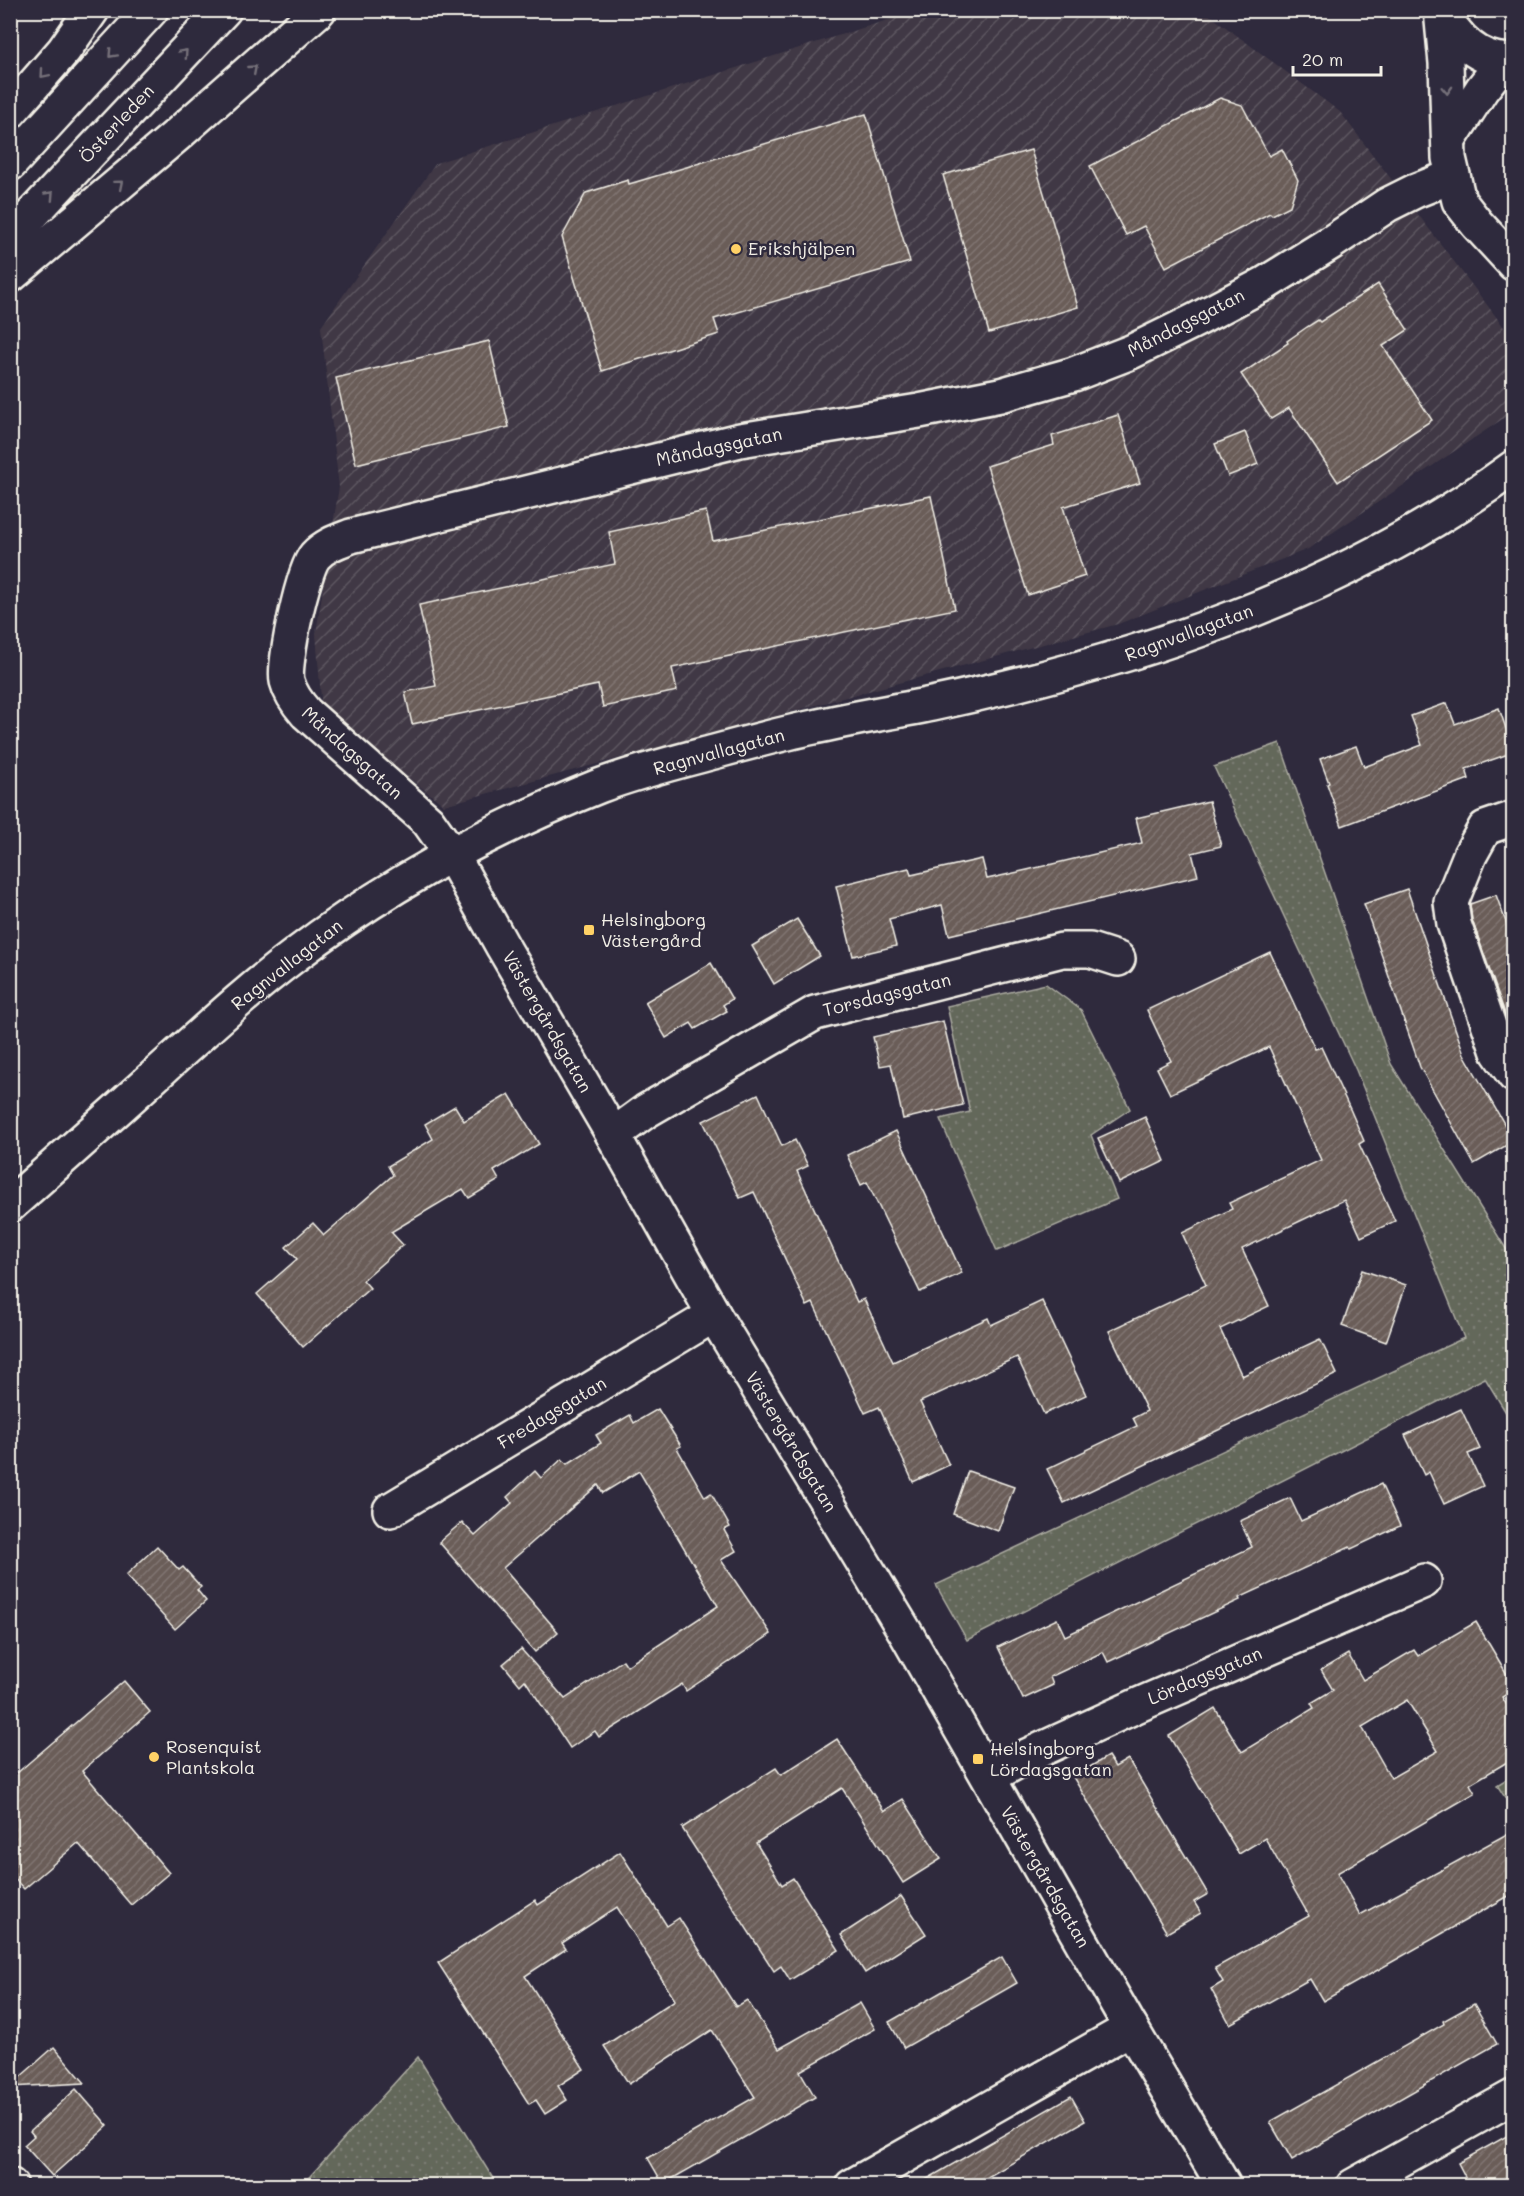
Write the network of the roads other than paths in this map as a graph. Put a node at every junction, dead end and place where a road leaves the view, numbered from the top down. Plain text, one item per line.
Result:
1 (92, 10) edge
2 (151, 10) edge
3 (224, 10) edge
4 (319, 10) edge
5 (1441, 10) edge
6 (1509, 60) edge
7 (10, 112) edge
8 (1449, 140) junction
9 (10, 164) edge
10 (1453, 176) junction
11 (10, 238) edge
12 (1514, 264) edge
13 (10, 276) edge
14 (1514, 467) edge
15 (1514, 818) edge
16 (452, 855) junction
17 (1118, 959) dead end
18 (1514, 1075) edge
19 (613, 1135) junction
20 (10, 1205) edge
21 (714, 1315) junction
22 (390, 1510) dead end
23 (1424, 1581) dead end
24 (989, 1777) junction
25 (1131, 2028) junction
26 (1514, 2096) edge
27 (852, 2186) edge
28 (1224, 2186) edge
29 (1353, 2186) edge

1 -> 7 street
2 -> 9 street
11 -> 3 street, Österleden
13 -> 4 street
5 - 6 street
5 -> 8 street
6 - 8 street
8 - 10 street
10 - 12 street
10 - 16 street, Måndagsgatan
14 - 16 street, Ragnvallagatan
15 - 18 street
16 - 19 street, Västergårdsgatan
16 - 20 street, Ragnvallagatan
17 - 19 street, Torsdagsgatan
19 - 21 street, Västergårdsgatan
21 - 22 street, Fredagsgatan
21 - 24 street, Västergårdsgatan
23 - 24 street, Lördagsgatan
24 - 25 street, Västergårdsgatan
25 - 27 street
25 - 28 street, Västergårdsgatan
26 - 29 street

